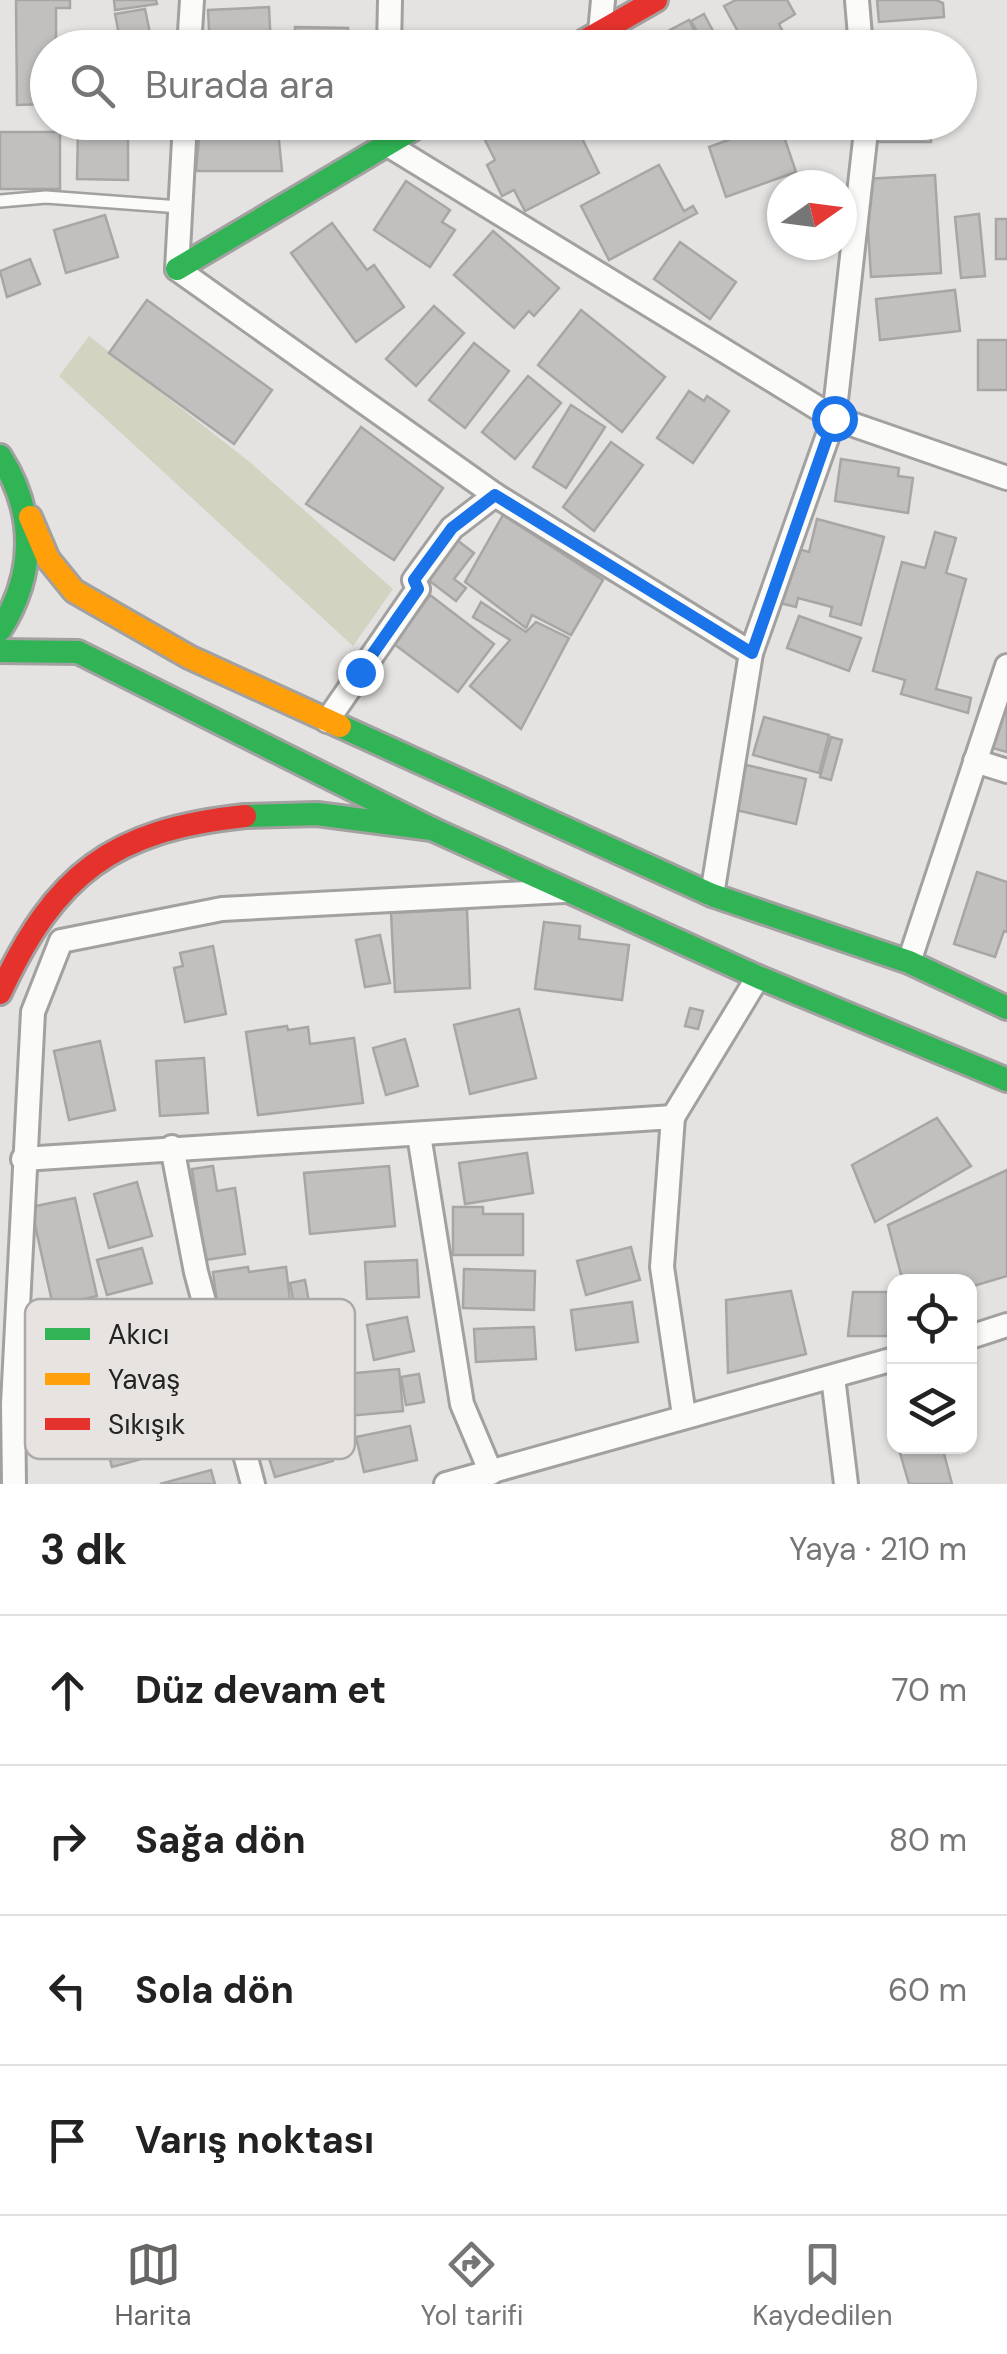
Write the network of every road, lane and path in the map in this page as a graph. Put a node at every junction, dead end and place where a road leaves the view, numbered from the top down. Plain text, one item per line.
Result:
1 (192, 0) edge
2 (390, 0) edge
3 (602, 0) edge
4 (656, 0) edge
5 (857, 0) edge
6 (190, 30) edge
7 (389, 30) edge
8 (600, 30) edge
9 (605, 30) edge
10 (860, 30) edge
11 (184, 140) edge
12 (375, 140) edge
13 (397, 140) edge
14 (865, 140) edge
15 (0, 201) edge
16 (180, 207) junction
17 (177, 270) junction
18 (834, 418) junction
19 (0, 456) edge
20 (1007, 478) edge
21 (20, 492) junction
22 (495, 495) junction
23 (0, 630) edge
24 (0, 651) edge
25 (752, 653) junction
26 (1007, 666) edge
27 (327, 721) junction
28 (975, 761) junction
29 (1007, 772) edge
30 (432, 828) junction
31 (568, 891) junction
32 (712, 895) junction
33 (909, 962) junction
34 (758, 977) junction
35 (0, 993) edge
36 (1007, 1008) edge
37 (1007, 1080) edge
38 (673, 1117) junction
39 (419, 1134) junction
40 (172, 1147) junction
41 (24, 1160) junction
42 (203, 1299) edge
43 (1007, 1325) edge
44 (977, 1334) edge
45 (887, 1361) edge
46 (833, 1378) junction
47 (684, 1416) junction
48 (246, 1459) edge
49 (491, 1473) junction
50 (14, 1484) edge
51 (253, 1484) edge
52 (446, 1484) edge
53 (846, 1484) edge

1 - 6 street
2 - 7 street
3 - 8 street
4 - 9 main road
5 - 10 street
11 - 16 street
12 - 17 main road
13 - 18 street
14 - 18 street
15 - 16 lane
16 - 17 street
17 - 22 street
18 - 20 street
18 - 25 street
19 - 21 main road
21 - 23 main road
21 - 27 main road
22 - 25 street
22 - 27 street
24 - 30 main road
25 - 32 street
26 - 28 street
27 - 32 main road
28 - 29 street
28 - 33 street
30 - 31 main road
30 - 35 main road
31 - 34 main road
31 - 41 street
32 - 33 main road
33 - 36 main road
34 - 37 main road
34 - 38 street
38 - 39 street
38 - 47 street
39 - 40 street
39 - 49 street
40 - 41 street
40 - 42 street
41 - 50 street
43 - 44 street
45 - 46 street
46 - 47 street
46 - 53 street
47 - 49 street
48 - 51 street
49 - 52 street

